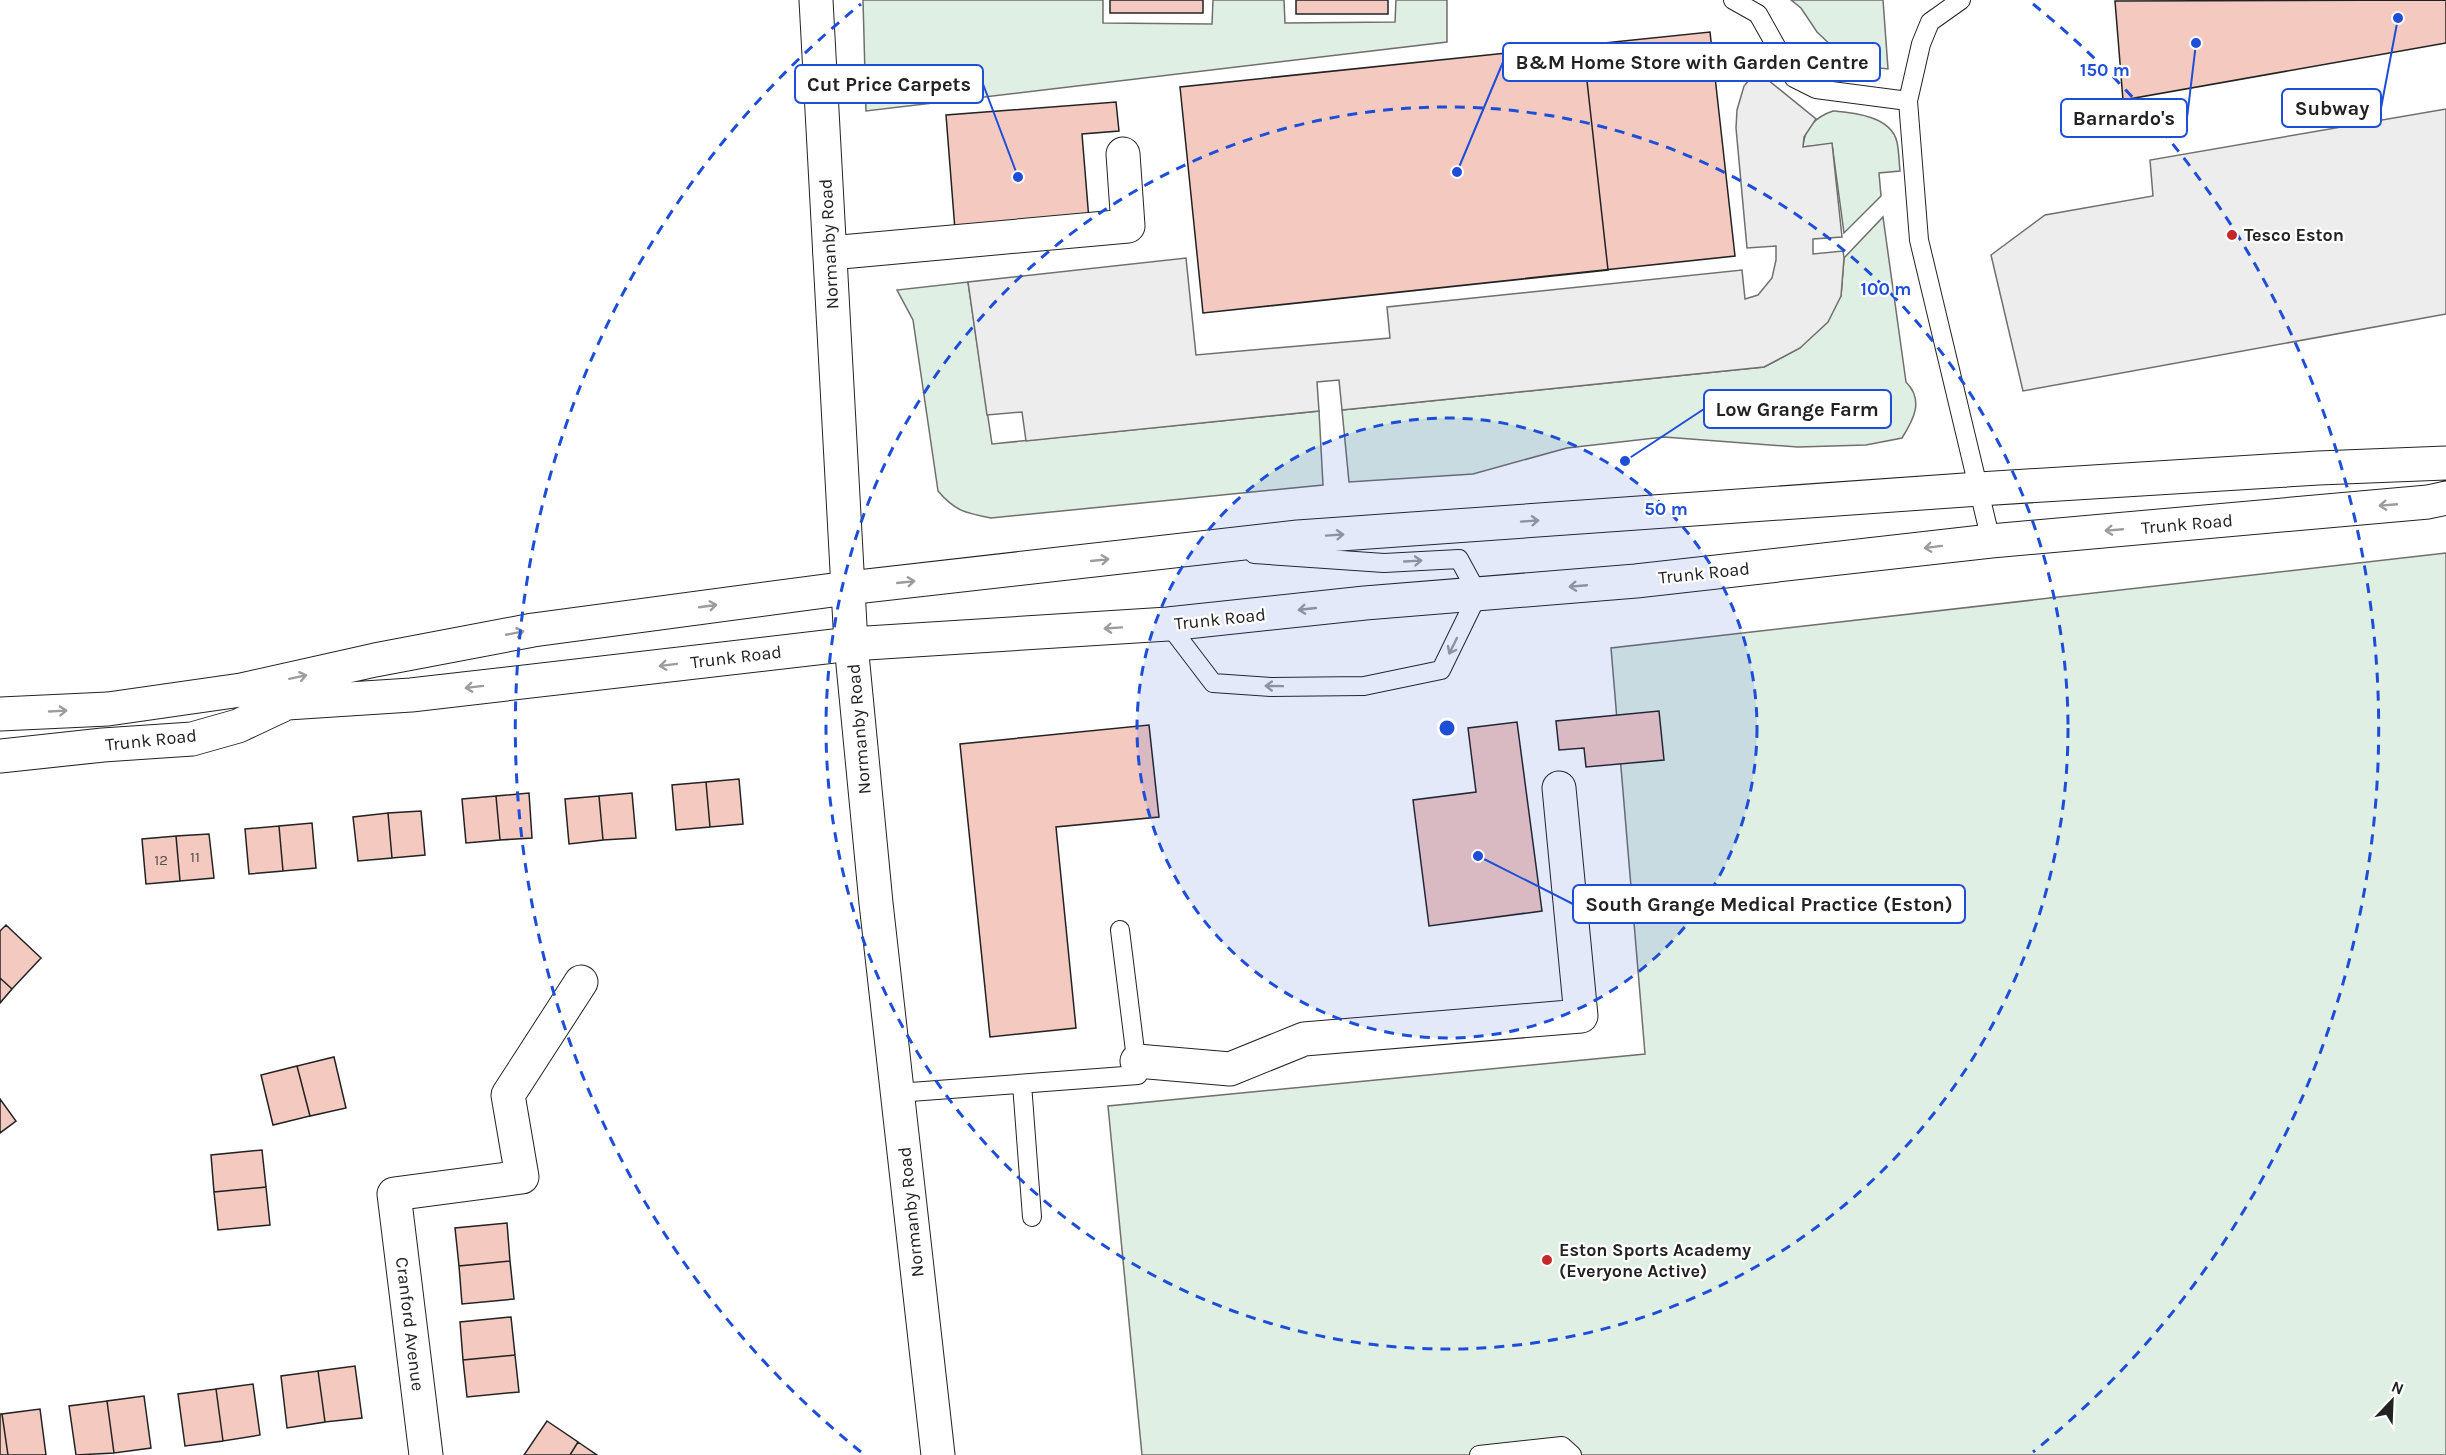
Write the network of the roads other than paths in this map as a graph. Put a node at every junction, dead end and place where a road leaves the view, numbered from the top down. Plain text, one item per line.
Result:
1 (816, 0) edge
2 (1733, 0) edge
3 (1961, 0) edge
4 (1908, 101) junction
5 (1122, 154) dead end
6 (830, 253) junction
7 (2446, 463) edge
8 (1979, 489) junction
9 (2446, 498) edge
10 (1991, 540) junction
11 (1187, 550) junction
12 (848, 588) junction
13 (1478, 594) junction
14 (1168, 624) junction
15 (851, 644) junction
16 (0, 714) edge
17 (0, 756) edge
18 (1559, 788) dead end
19 (1120, 930) dead end
20 (581, 982) dead end
21 (1137, 1061) junction
22 (1022, 1084) junction
23 (897, 1093) junction
24 (1032, 1217) dead end
25 (426, 1455) edge
26 (938, 1455) edge
27 (1479, 1455) edge
28 (1572, 1455) edge

1 - 6 main road, Normanby Road
2 - 4 lane
3 - 4 lane
4 - 8 lane
5 - 6 main road
6 - 12 main road, Normanby Road
7 - 8 main road
8 - 10 lane
11 -> 8 main road
9 -> 10 main road, Trunk Road
10 -> 13 main road, Trunk Road
12 -> 11 main road
11 -> 13 lane
12 - 15 main road, Normanby Road
16 -> 12 main road
13 -> 14 main road, Trunk Road
13 -> 14 lane
14 -> 15 main road, Trunk Road
15 -> 17 main road, Trunk Road
15 - 23 main road, Normanby Road
18 - 21 main road
19 - 21 lane
20 - 25 main road, Cranford Avenue
21 - 22 lane
22 - 23 lane
22 - 24 lane
23 - 26 main road, Normanby Road
27 - 28 lane

